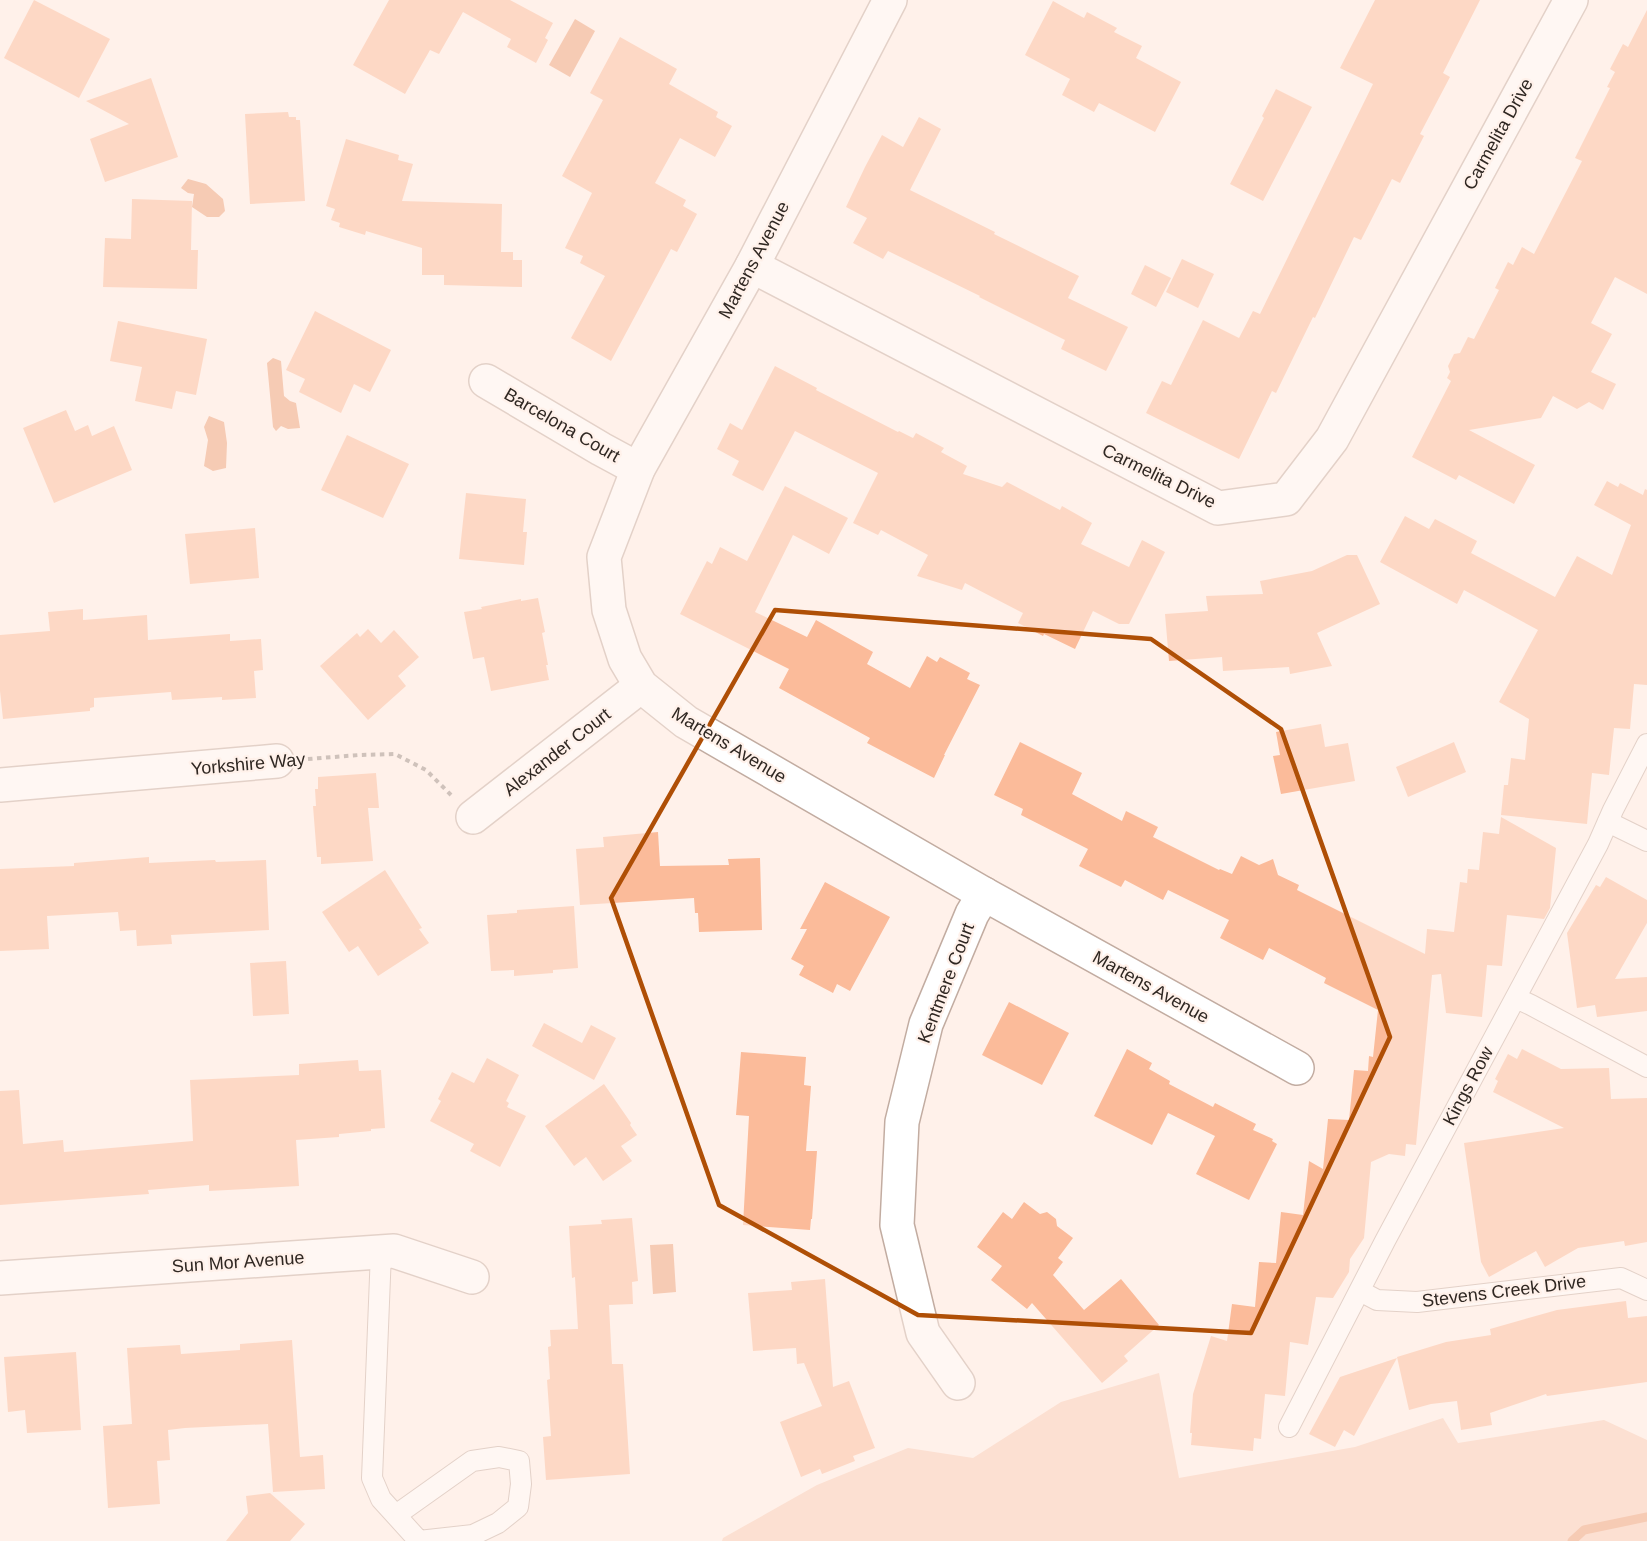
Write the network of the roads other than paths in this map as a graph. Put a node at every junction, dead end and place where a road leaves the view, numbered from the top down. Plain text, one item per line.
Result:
1 (890, 0) edge
2 (1571, 0) edge
3 (752, 266) junction
4 (486, 381) dead end
5 (638, 469) junction
6 (641, 686) junction
7 (1647, 744) edge
8 (277, 761) road end
9 (0, 785) edge
10 (473, 817) road end
11 (1608, 822) junction
12 (1647, 841) edge
13 (984, 894) junction
14 (1516, 998) junction
15 (1647, 1066) edge
16 (1297, 1068) dead end
17 (381, 1252) junction
18 (472, 1277) dead end
19 (0, 1278) edge
20 (1647, 1290) edge
21 (1360, 1291) junction
22 (958, 1383) dead end
23 (1289, 1427) dead end
24 (396, 1515) junction

1 - 3 street, Martens Avenue
2 - 3 street, Carmelita Drive
3 - 5 street, Martens Avenue
4 - 5 street, Barcelona Court
5 - 6 street, Martens Avenue
6 - 10 street, Alexander Court
6 - 13 street, Martens Avenue
7 - 11 lane, Kings Row
8 - 9 street, Yorkshire Way
11 - 12 lane
11 - 14 lane, Kings Row
13 - 16 street, Martens Avenue
13 - 22 street, Kentmere Court
14 - 15 lane
14 - 21 lane, Kings Row
17 - 18 street, Sun Mor Avenue
17 - 19 street, Sun Mor Avenue
17 - 24 lane
20 - 21 lane, Stevens Creek Drive
21 - 23 lane, Kings Row
24 - 24 lane

